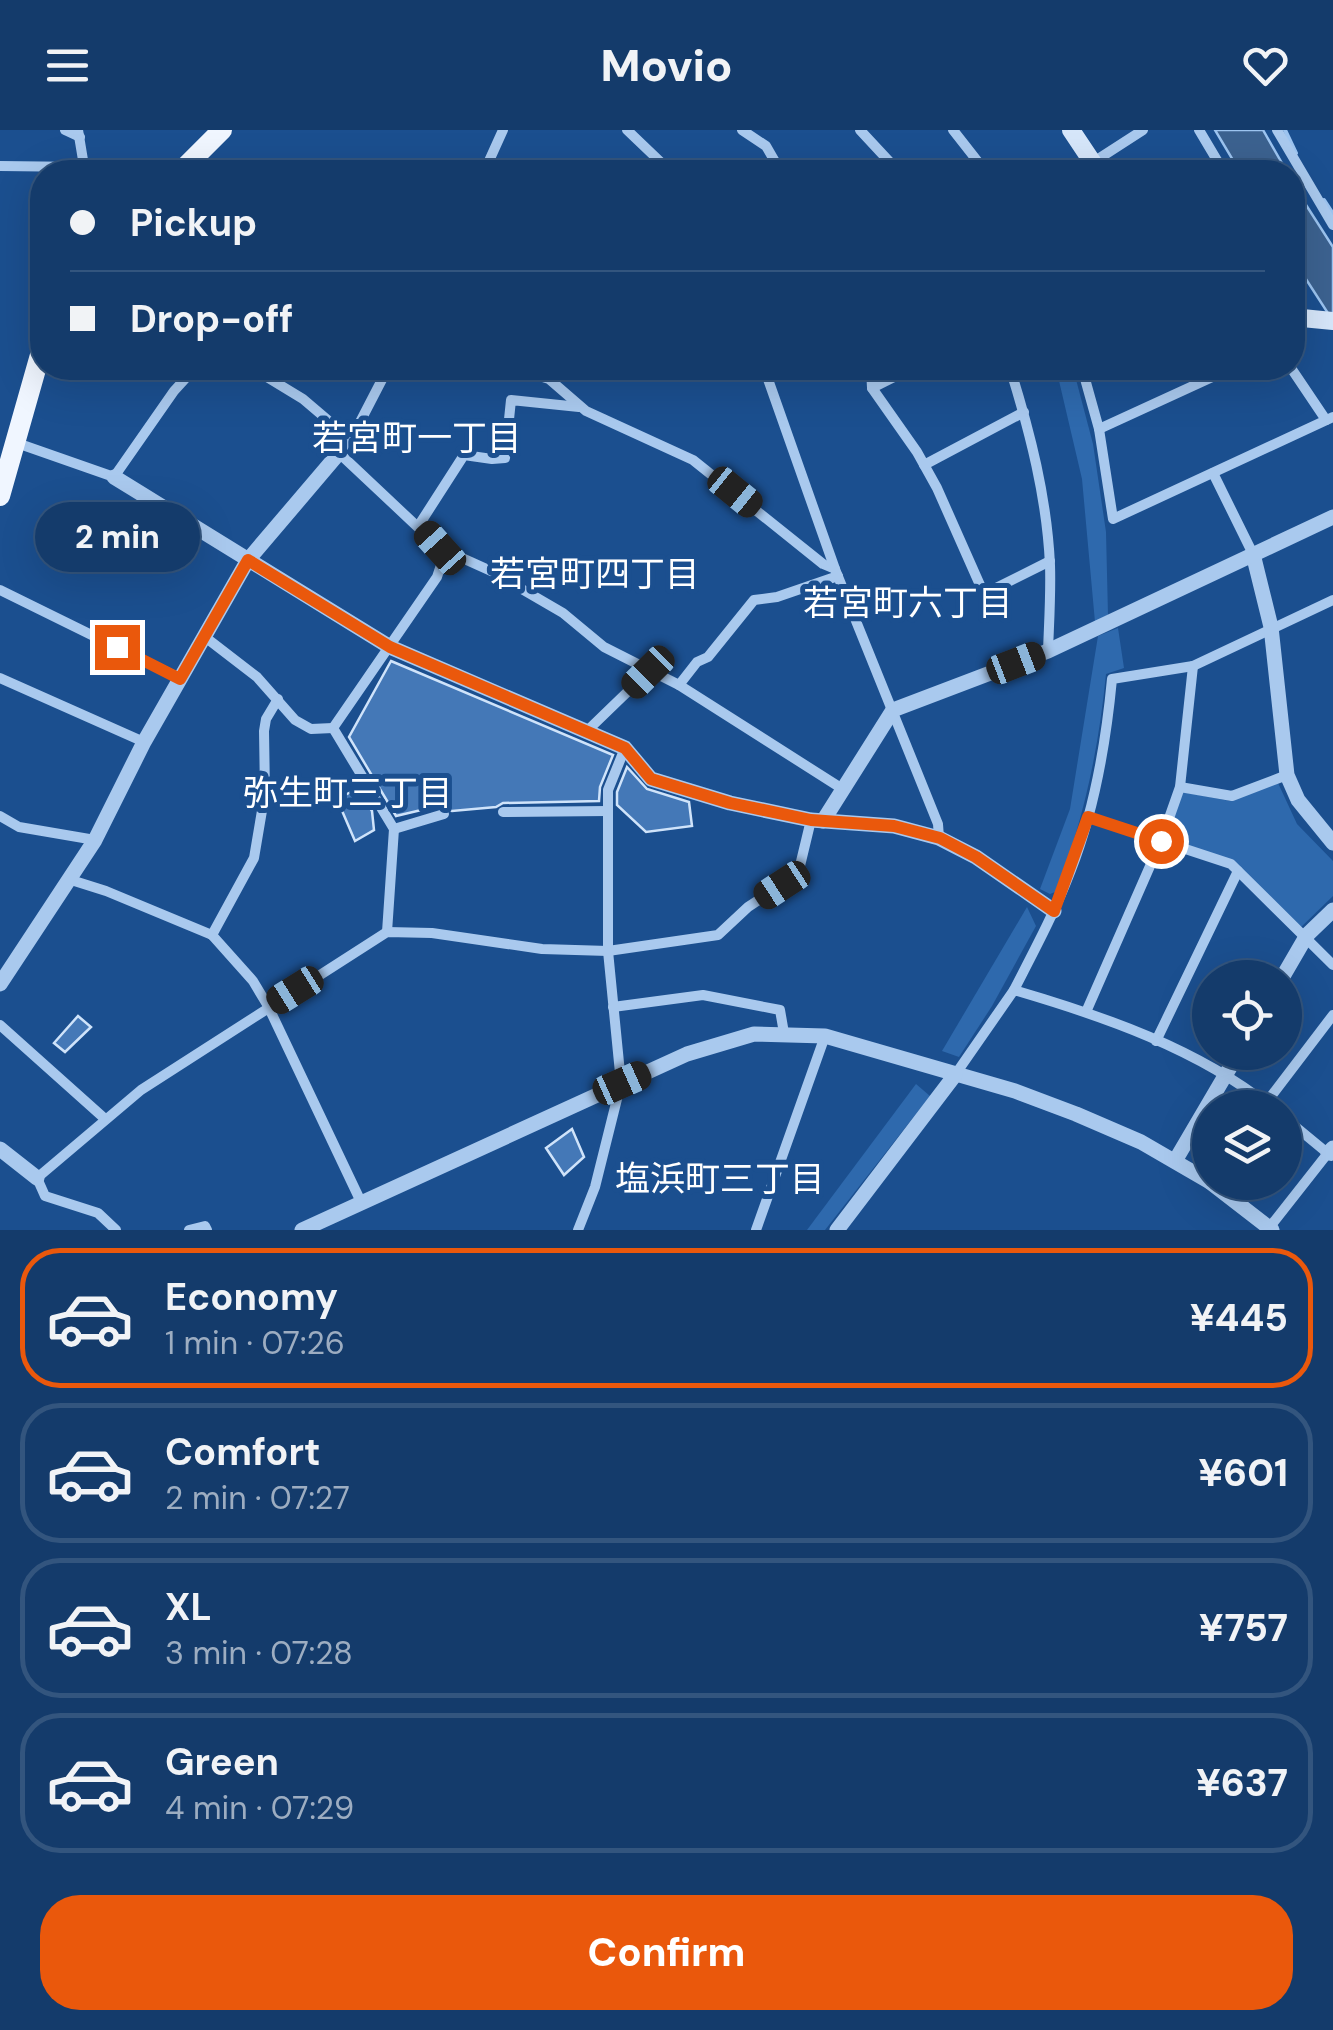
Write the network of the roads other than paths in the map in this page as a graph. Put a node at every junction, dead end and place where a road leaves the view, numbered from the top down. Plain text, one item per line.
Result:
1 (65, 130) edge
2 (222, 130) edge
3 (504, 130) edge
4 (626, 130) edge
5 (742, 130) edge
6 (860, 130) edge
7 (953, 130) edge
8 (1071, 130) edge
9 (1144, 130) edge
10 (1198, 130) edge
11 (1277, 130) edge
12 (79, 133) edge
13 (83, 160) edge
14 (194, 160) edge
15 (490, 160) edge
16 (658, 160) edge
17 (774, 160) edge
18 (887, 160) edge
19 (977, 160) edge
20 (1086, 160) edge
21 (1102, 160) edge
22 (1217, 160) edge
23 (1295, 160) edge
24 (0, 166) edge
25 (30, 167) edge
26 (1305, 178) edge
27 (1333, 225) edge
28 (30, 380) edge
29 (185, 380) edge
30 (272, 380) edge
31 (382, 380) edge
32 (551, 380) edge
33 (768, 380) edge
34 (872, 380) edge
35 (888, 380) edge
36 (1014, 380) edge
37 (1085, 380) edge
38 (1202, 380) edge
39 (1300, 380) edge
40 (872, 388) junction
41 (579, 407) junction
42 (1024, 412) junction
43 (1330, 418) edge
44 (1099, 429) junction
45 (350, 439) junction
46 (7, 440) edge
47 (339, 453) junction
48 (924, 465) junction
49 (1213, 472) junction
50 (114, 477) junction
51 (0, 496) edge
52 (1333, 517) edge
53 (419, 525) junction
54 (446, 550) junction
55 (1253, 554) junction
56 (248, 560) junction
57 (1050, 561) junction
58 (837, 572) junction
59 (0, 590) edge
60 (1333, 600) edge
61 (1271, 627) junction
62 (205, 638) junction
63 (390, 647) junction
64 (1048, 651) junction
65 (1194, 666) junction
66 (648, 672) junction
67 (0, 678) edge
68 (180, 679) junction
69 (679, 685) junction
70 (278, 699) junction
71 (893, 710) junction
72 (333, 728) junction
73 (588, 730) junction
74 (144, 742) junction
75 (625, 748) junction
76 (1287, 776) junction
77 (1180, 787) junction
78 (841, 788) junction
79 (608, 811) junction
80 (502, 812) dead end
81 (444, 814) dead end
82 (0, 816) edge
83 (1088, 817) junction
84 (817, 821) junction
85 (394, 829) junction
86 (940, 838) junction
87 (95, 840) junction
88 (1161, 841) junction
89 (1333, 843) edge
90 (1238, 871) junction
91 (68, 878) junction
92 (1333, 910) edge
93 (1054, 911) junction
94 (387, 932) junction
95 (212, 935) junction
96 (1306, 935) junction
97 (608, 951) junction
98 (1292, 960) edge
99 (1333, 965) edge
100 (0, 984) edge
101 (1014, 990) junction
102 (268, 1006) junction
103 (613, 1006) junction
104 (1086, 1012) junction
105 (1333, 1015) edge
106 (0, 1025) edge
107 (784, 1033) junction
108 (826, 1036) junction
109 (1156, 1042) junction
110 (1230, 1070) edge
111 (955, 1075) junction
112 (1226, 1076) junction
113 (622, 1083) junction
114 (1247, 1090) edge
115 (1280, 1090) edge
116 (104, 1118) junction
117 (1302, 1131) edge
118 (0, 1149) edge
119 (1331, 1153) edge
120 (1175, 1161) junction
121 (1192, 1171) edge
122 (37, 1178) junction
123 (1233, 1200) edge
124 (362, 1204) junction
125 (1271, 1229) edge
126 (116, 1230) edge
127 (189, 1230) edge
128 (207, 1230) edge
129 (302, 1230) edge
130 (578, 1230) edge
131 (756, 1230) edge
132 (836, 1230) edge

1 - 12 street
2 - 14 main road
3 - 15 street
4 - 16 street
5 - 17 street
6 - 18 street
7 - 19 street
8 - 20 main road
9 - 21 street
10 - 22 street
11 - 23 street
12 - 13 street
24 - 25 street
26 - 27 street
28 - 46 main road
29 - 50 street
30 - 45 street
31 - 45 street
32 - 41 street
33 - 58 street
34 - 40 street
35 - 40 street
36 - 42 street
37 - 44 street
38 - 44 street
39 - 43 street
40 - 48 street
41 - 53 street
41 - 58 street
42 - 48 street
42 - 57 street
43 - 49 street
44 - 49 street
45 - 47 street
46 - 50 street
46 - 51 main road
47 - 53 street
47 - 56 street
48 - 57 street
49 - 55 street
50 - 56 street
52 - 55 street
53 - 54 street
54 - 63 street
54 - 66 street
55 - 61 street
55 - 64 street
56 - 62 street
56 - 63 street
57 - 64 street
58 - 69 street
58 - 71 street
59 - 68 street
60 - 61 street
61 - 65 street
61 - 76 street
62 - 68 street
62 - 70 street
63 - 72 street
63 - 73 street
64 - 71 street
65 - 77 street
65 - 83 street
66 - 69 street
66 - 73 street
67 - 74 street
68 - 74 street
69 - 78 street
70 - 72 street
70 - 95 street
71 - 78 street
71 - 86 street
72 - 85 street
73 - 75 street
74 - 87 street
75 - 79 street
75 - 84 street
76 - 77 street
76 - 89 street
77 - 88 street
78 - 84 street
79 - 80 street
79 - 97 street
81 - 85 street
82 - 87 street
83 - 88 street
83 - 93 street
84 - 86 street
84 - 97 street
85 - 94 street
86 - 93 street
87 - 91 street
88 - 90 street
88 - 104 street
90 - 96 street
90 - 109 street
91 - 95 street
91 - 100 street
92 - 96 street
93 - 101 street
94 - 97 street
94 - 102 street
95 - 102 street
96 - 98 street
96 - 99 street
97 - 103 street
101 - 104 street
101 - 111 street
102 - 116 street
102 - 124 street
103 - 107 street
103 - 113 street
104 - 109 street
105 - 115 street
106 - 116 street
107 - 108 street
107 - 113 street
108 - 111 street
108 - 131 street
109 - 112 street
110 - 112 street
111 - 120 street
111 - 132 street
112 - 114 street
112 - 120 street
113 - 124 street
113 - 130 street
116 - 122 street
117 - 119 street
118 - 122 street
119 - 125 street
120 - 121 street
122 - 126 street
123 - 125 street
124 - 129 street
127 - 128 street

